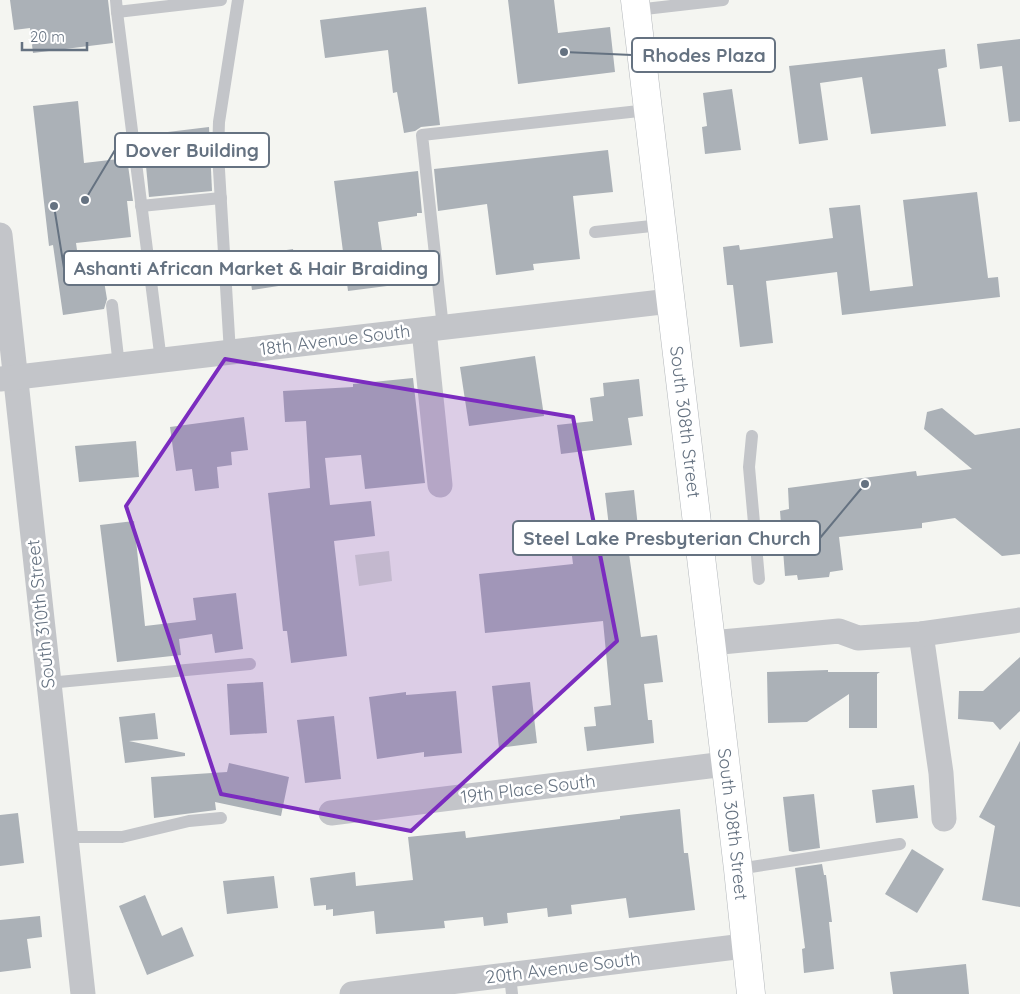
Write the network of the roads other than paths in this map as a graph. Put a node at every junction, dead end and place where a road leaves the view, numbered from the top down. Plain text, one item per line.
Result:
1 (222, 0) edge
2 (238, 0) edge
3 (723, 0) edge
4 (692, 2) edge
5 (635, 5) edge
6 (117, 6) edge
7 (648, 110) junction
8 (222, 198) junction
9 (141, 206) junction
10 (661, 225) junction
11 (595, 232) dead end
12 (0, 235) edge
13 (670, 301) junction
14 (112, 305) dead end
15 (433, 329) junction
16 (230, 352) junction
17 (160, 361) junction
18 (119, 366) junction
19 (8, 379) edge
20 (752, 436) dead end
21 (440, 485) dead end
22 (759, 579) dead end
23 (1020, 620) edge
24 (921, 634) junction
25 (711, 643) junction
26 (250, 664) dead end
27 (48, 683) junction
28 (725, 764) junction
29 (331, 813) dead end
30 (221, 818) dead end
31 (944, 819) dead end
32 (66, 837) junction
33 (900, 844) dead end
34 (738, 870) junction
35 (744, 946) junction
36 (511, 984) edge
37 (83, 994) edge
38 (352, 994) edge
39 (750, 994) edge

1 - 6 lane
2 - 8 lane
3 - 4 lane
4 - 5 lane
5 - 7 street, South 308th Street
6 - 9 lane
7 - 10 street, South 308th Street
7 - 15 lane
8 - 9 lane
8 - 16 lane
9 - 17 lane
10 - 11 lane
10 - 13 street, South 308th Street
12 - 19 street, South 310th Street
13 - 15 street, 18th Avenue South
13 - 25 street, South 308th Street
14 - 18 lane
15 - 16 street, 18th Avenue South
15 - 21 street
16 - 17 street, 18th Avenue South
17 - 18 street, 18th Avenue South
18 - 19 street, 18th Avenue South
19 - 27 street, South 310th Street
20 - 22 lane
23 - 24 street
24 - 25 street
24 - 31 street
25 - 28 street, South 308th Street
26 - 27 lane
27 - 32 street, South 310th Street
28 - 29 street, 19th Place South
28 - 34 street, South 308th Street
30 - 32 lane
32 - 37 street, South 310th Street
33 - 34 lane
34 - 35 street, South 308th Street
35 - 36 street, 20th Avenue South
35 - 39 street, South 308th Street
36 - 38 street, 20th Avenue South

